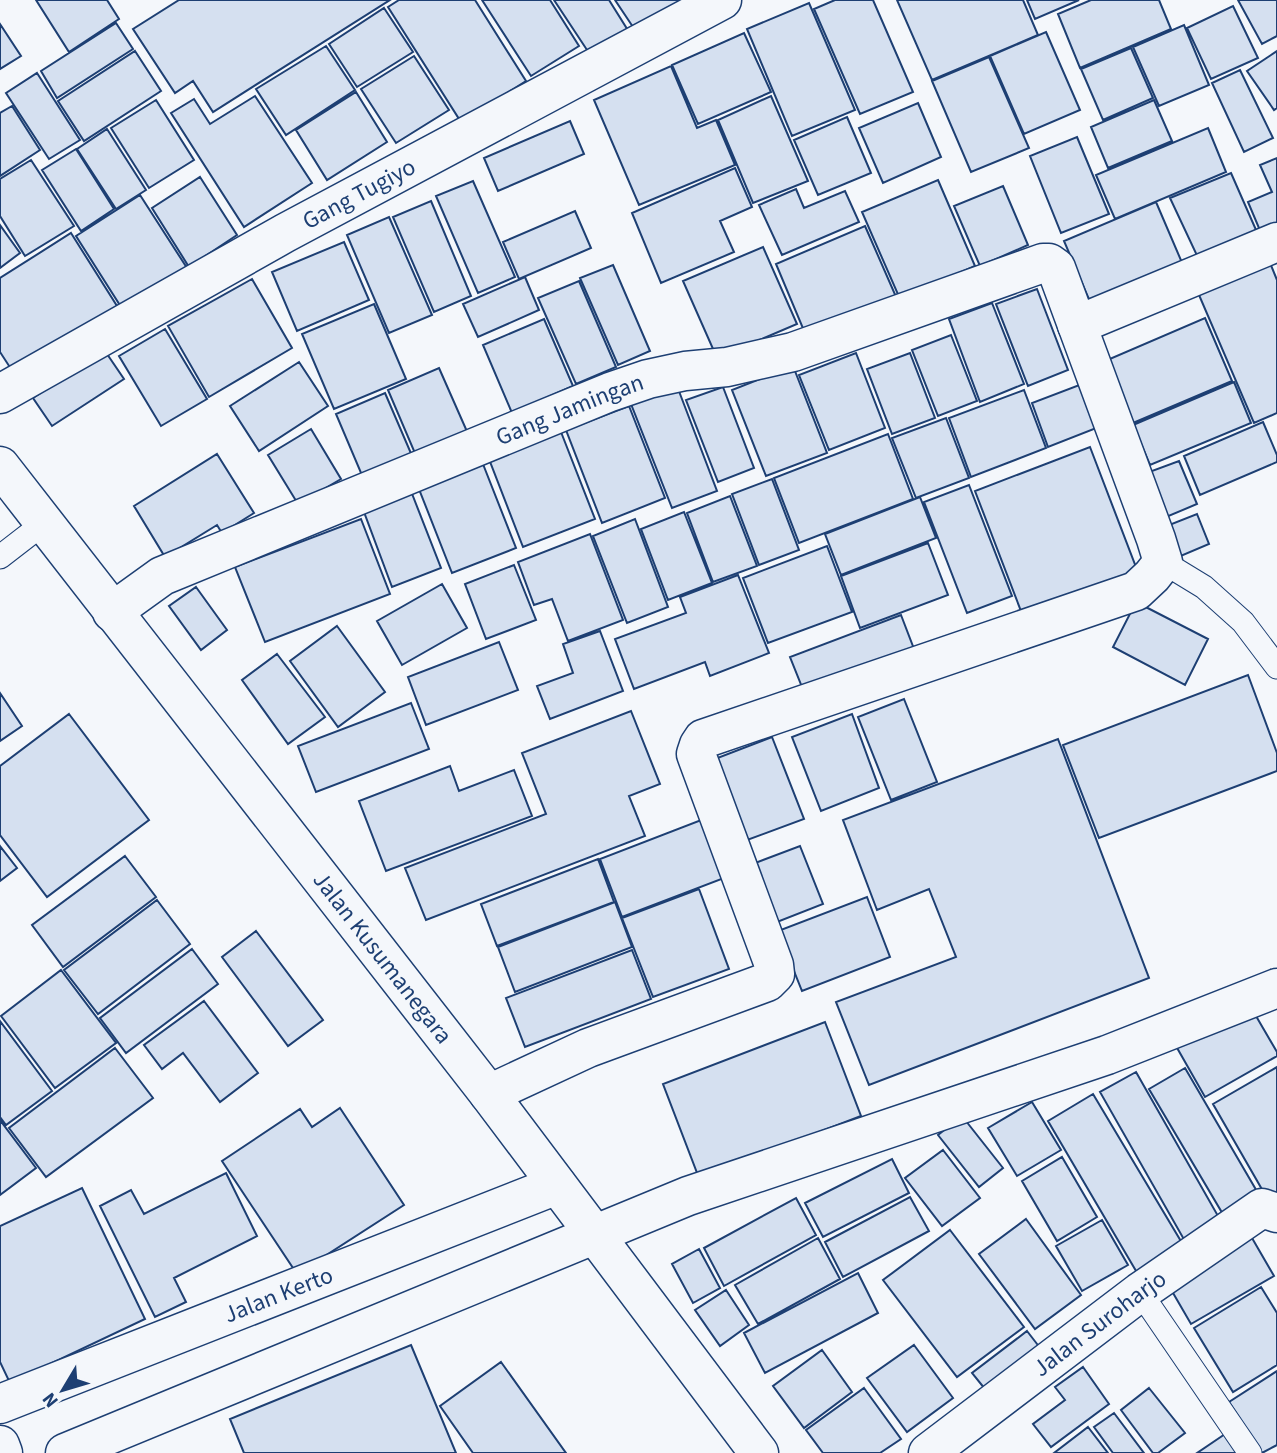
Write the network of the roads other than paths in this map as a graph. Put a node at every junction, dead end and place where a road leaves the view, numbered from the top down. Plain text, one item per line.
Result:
1 (722, 0) edge
2 (1277, 242) edge
3 (1077, 325) junction
4 (0, 394) edge
5 (0, 466) edge
6 (44, 523) junction
7 (0, 557) edge
8 (1163, 562) junction
9 (113, 612) junction
10 (1277, 667) edge
11 (1277, 988) edge
12 (489, 1094) junction
13 (557, 1185) junction
14 (1277, 1213) edge
15 (595, 1235) junction
16 (1140, 1292) junction
17 (0, 1404) edge
18 (0, 1445) edge
19 (3, 1453) edge
20 (65, 1453) edge
21 (759, 1453) edge
22 (928, 1453) edge
23 (1250, 1453) edge

1 - 4 street, Gang Tugiyo
2 - 3 street
3 - 8 street
3 - 9 street, Gang Jamingan
5 - 6 street, Jalan Kusumanegara
6 - 7 lane
6 - 9 street, Jalan Kusumanegara
8 - 10 lane
8 - 12 street
9 - 12 street, Jalan Kusumanegara
11 - 15 street
12 - 13 street, Jalan Kusumanegara
13 - 15 street, Jalan Kusumanegara
13 - 17 street, Jalan Kerto
14 - 16 street, Jalan Suroharjo
15 - 20 street
15 - 21 street, Jalan Kusumanegara
16 - 22 street, Jalan Suroharjo
16 - 23 lane
18 - 19 street

